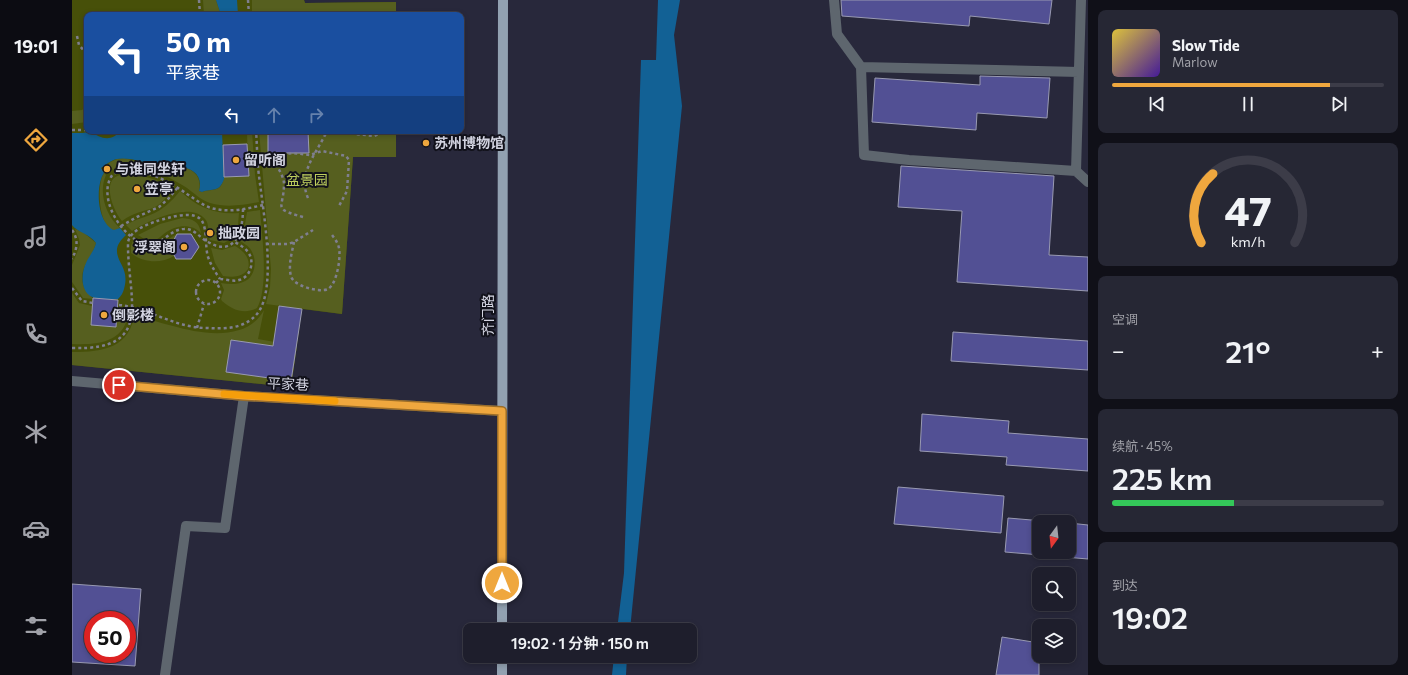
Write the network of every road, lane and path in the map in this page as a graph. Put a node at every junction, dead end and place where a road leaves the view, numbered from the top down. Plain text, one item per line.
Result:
1 (199, 0) edge
2 (248, 0) edge
3 (503, 0) edge
4 (834, 0) edge
5 (1081, 0) edge
6 (200, 12) edge
7 (249, 12) edge
8 (76, 36) dead end
9 (84, 51) edge
10 (861, 67) junction
11 (1079, 72) junction
12 (72, 130) edge
13 (84, 130) edge
14 (256, 134) edge
15 (325, 134) edge
16 (355, 134) edge
17 (379, 134) edge
18 (314, 154) junction
19 (1076, 171) junction
20 (1088, 182) edge
21 (178, 187) junction
22 (308, 198) dead end
23 (263, 205) junction
24 (339, 206) dead end
25 (243, 209) junction
26 (303, 217) dead end
27 (121, 226) junction
28 (72, 230) edge
29 (313, 230) dead end
30 (332, 235) dead end
31 (131, 236) junction
32 (205, 241) junction
33 (235, 242) junction
34 (294, 242) junction
35 (266, 244) junction
36 (72, 259) edge
37 (220, 279) junction
38 (216, 283) junction
39 (72, 288) edge
40 (93, 303) dead end
41 (204, 304) junction
42 (119, 306) dead end
43 (132, 306) junction
44 (197, 328) junction
45 (72, 348) edge
46 (72, 381) edge
47 (244, 396) junction
48 (502, 411) junction
49 (502, 623) edge
50 (502, 663) edge
51 (165, 675) edge
52 (502, 675) edge

1 - 6 path
2 - 7 path
3 - 48 main road, 齐门路
4 - 10 street
5 - 11 street
8 - 9 path
10 - 11 street
10 - 19 street
11 - 19 street
12 - 13 path
14 - 23 path
15 - 18 path
16 - 17 path
18 - 22 path
18 - 24 path
18 - 26 path
19 - 20 street
21 - 25 path
21 - 27 path
21 - 27 path
23 - 25 path
23 - 35 path
25 - 33 path
27 - 31 path
28 - 36 path
29 - 34 path
30 - 34 path
31 - 32 path
31 - 32 path
31 - 43 path
32 - 33 path
32 - 37 path
33 - 37 path
34 - 35 path
35 - 44 path
37 - 38 path
38 - 41 path
38 - 41 path
39 - 40 path
41 - 44 path
42 - 43 path
43 - 44 path
43 - 45 path
46 - 47 street, 平家巷
47 - 48 street, 平家巷
47 - 51 street
48 - 49 main road, 齐门路
50 - 52 main road

